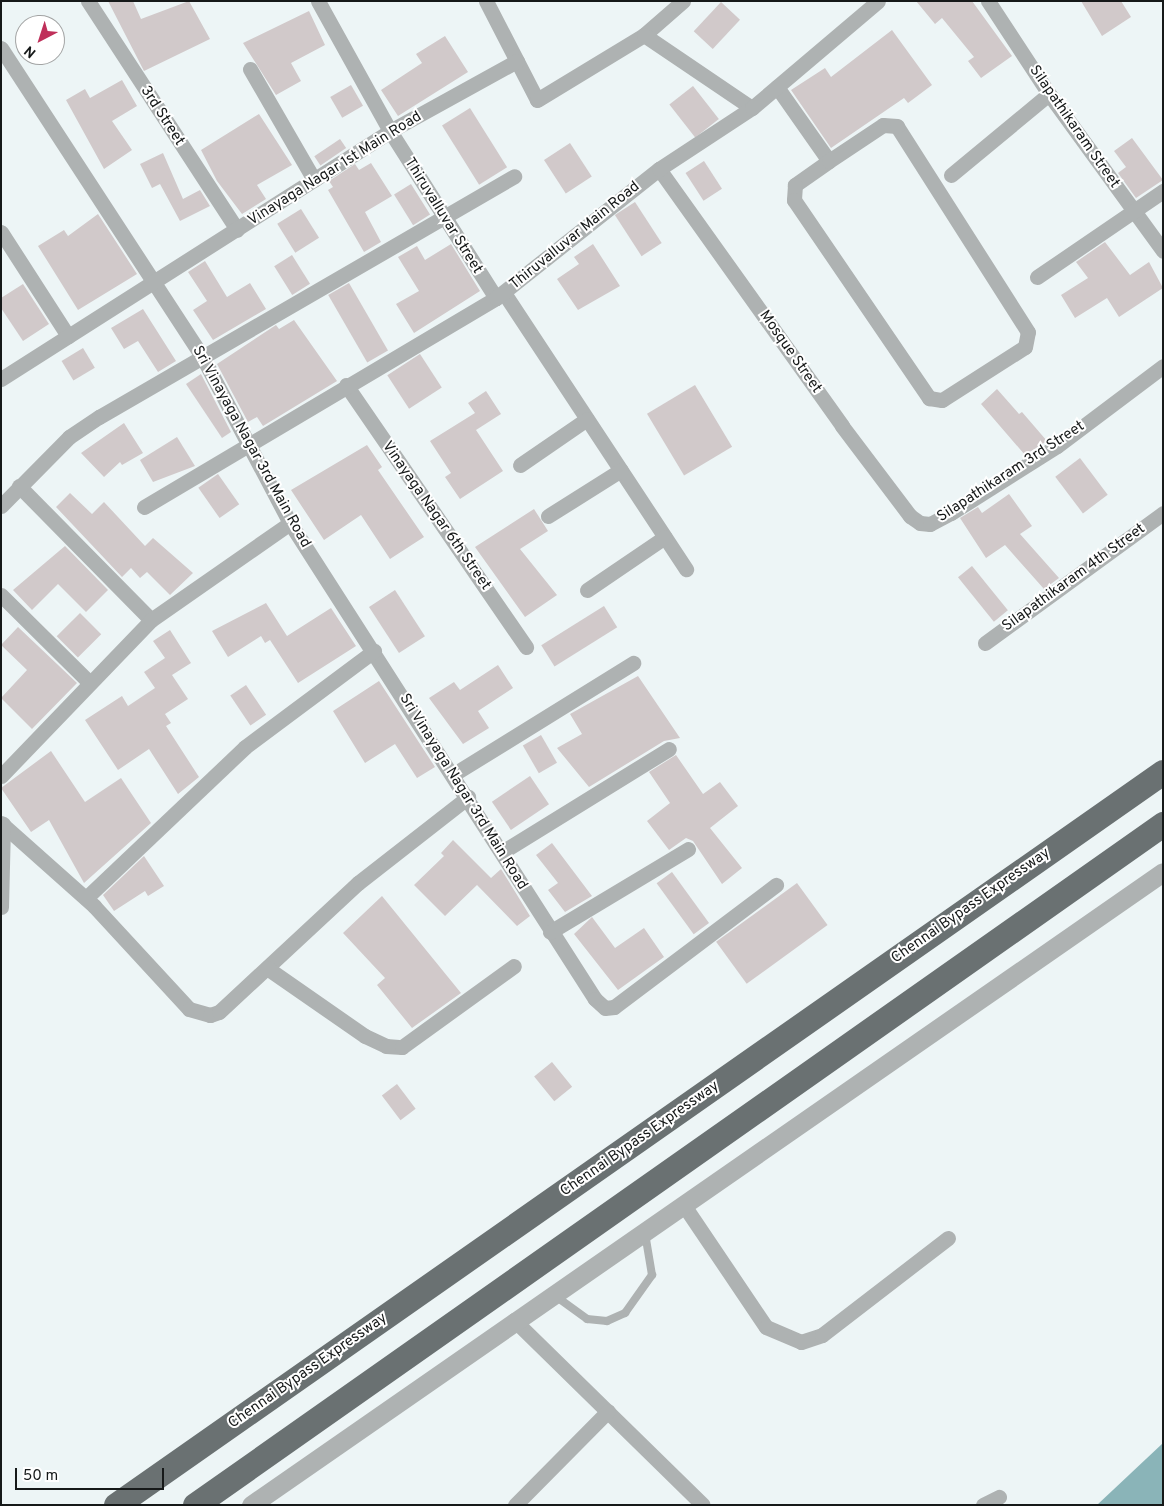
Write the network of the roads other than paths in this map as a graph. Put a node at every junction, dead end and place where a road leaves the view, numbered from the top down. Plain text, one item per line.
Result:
1 (88, 1) edge
2 (318, 1) edge
3 (486, 1) edge
4 (683, 1) edge
5 (988, 1) edge
6 (876, 2) edge
7 (644, 35) junction
8 (1, 48) edge
9 (517, 61) junction
10 (250, 69) dead end
11 (777, 87) junction
12 (1049, 94) junction
13 (752, 108) junction
14 (390, 131) junction
15 (829, 161) junction
16 (659, 169) junction
17 (514, 176) dead end
18 (951, 176) dead end
19 (314, 180) junction
20 (1163, 191) edge
21 (1134, 211) junction
22 (443, 216) junction
23 (237, 230) junction
24 (1, 232) edge
25 (1163, 251) edge
26 (1037, 277) dead end
27 (156, 282) junction
28 (500, 296) junction
29 (68, 336) junction
30 (203, 358) junction
31 (1163, 366) edge
32 (3, 374) edge
33 (346, 385) junction
34 (587, 419) junction
35 (250, 440) junction
36 (520, 465) dead end
37 (621, 470) junction
38 (19, 486) junction
39 (1, 506) edge
40 (144, 507) dead end
41 (1163, 513) edge
42 (548, 516) dead end
43 (290, 523) junction
44 (930, 524) joint
45 (665, 537) junction
46 (686, 569) dead end
47 (587, 590) dead end
48 (1, 595) edge
49 (151, 620) junction
50 (985, 643) dead end
51 (526, 646) dead end
52 (374, 651) junction
53 (633, 663) dead end
54 (88, 681) junction
55 (669, 749) dead end
56 (1163, 772) edge
57 (454, 774) junction
58 (1, 776) edge
59 (468, 797) junction
60 (2, 823) edge
61 (1163, 824) edge
62 (688, 849) dead end
63 (502, 852) junction
64 (1163, 872) edge
65 (776, 885) dead end
66 (86, 898) junction
67 (1, 907) edge
68 (550, 932) junction
69 (514, 966) dead end
70 (267, 968) junction
71 (682, 1204) junction
72 (644, 1230) junction
73 (948, 1238) dead end
74 (552, 1294) junction
75 (514, 1320) junction
76 (608, 1411) junction
77 (999, 1497) dead end
78 (702, 1504) edge
79 (116, 1505) edge
80 (195, 1505) edge
81 (251, 1505) edge
82 (515, 1505) edge
83 (983, 1505) edge

1 - 23 street, 3rd Street
2 - 14 street, Thiruvalluvar Street
3 - 9 street
4 - 7 street
5 - 12 street, Silapathikaram Street
6 - 11 street, Thiruvalluvar Main Road
7 - 9 street
7 - 13 street
8 - 27 street, Sri Vinayaga Nagar 3rd Main Road
9 - 14 street, Vinayaga Nagar 1st Main Road
10 - 19 street
11 - 13 street, Thiruvalluvar Main Road
11 - 15 street
12 - 18 street
12 - 21 street, Silapathikaram Street
13 - 16 street, Thiruvalluvar Main Road
14 - 19 street, Vinayaga Nagar 1st Main Road
14 - 22 street, Thiruvalluvar Street
15 - 15 street
16 - 28 street, Thiruvalluvar Main Road
16 - 44 street, Mosque Street
17 - 22 street
19 - 23 street, Vinayaga Nagar 1st Main Road
20 - 21 street
21 - 25 street, Silapathikaram Street
21 - 26 street
22 - 28 street, Thiruvalluvar Street
22 - 30 street
23 - 27 street, Vinayaga Nagar 1st Main Road
24 - 29 street
27 - 29 street, Vinayaga Nagar 1st Main Road
27 - 30 street, Sri Vinayaga Nagar 3rd Main Road
28 - 33 street, Thiruvalluvar Main Road
28 - 34 street, Thiruvalluvar Street
29 - 32 street, Vinayaga Nagar 1st Main Road
30 - 35 street, Sri Vinayaga Nagar 3rd Main Road
30 - 38 street
31 - 44 street, Silapathikaram 3rd Street
33 - 35 street, Thiruvalluvar Main Road
33 - 51 street, Vinayaga Nagar 6th Street
34 - 36 street
34 - 37 street, Thiruvalluvar Street
35 - 40 street, Thiruvalluvar Main Road
35 - 43 street, Sri Vinayaga Nagar 3rd Main Road
37 - 42 street
37 - 45 street, Thiruvalluvar Street
38 - 39 street
38 - 49 street
41 - 50 street, Silapathikaram 4th Street
43 - 49 street
43 - 52 street, Sri Vinayaga Nagar 3rd Main Road
45 - 46 street, Thiruvalluvar Street
45 - 47 street
48 - 54 street
49 - 54 street
52 - 57 street, Sri Vinayaga Nagar 3rd Main Road
52 - 66 street
53 - 57 street
54 - 58 street
55 - 63 street
56 - 79 highway, Chennai Bypass Expressway
57 - 59 street, Sri Vinayaga Nagar 3rd Main Road
59 - 63 street, Sri Vinayaga Nagar 3rd Main Road
59 - 70 street
60 - 66 street
60 - 67 street
61 - 80 highway
62 - 68 street
63 - 68 street, Sri Vinayaga Nagar 3rd Main Road
64 - 71 street
65 - 68 street, Sri Vinayaga Nagar 3rd Main Road
66 - 70 street
69 - 70 street
71 - 72 street
71 - 73 street
72 - 74 street
72 - 74 lane
74 - 75 street
75 - 76 street
75 - 81 street
76 - 78 street
76 - 82 street
77 - 83 street

